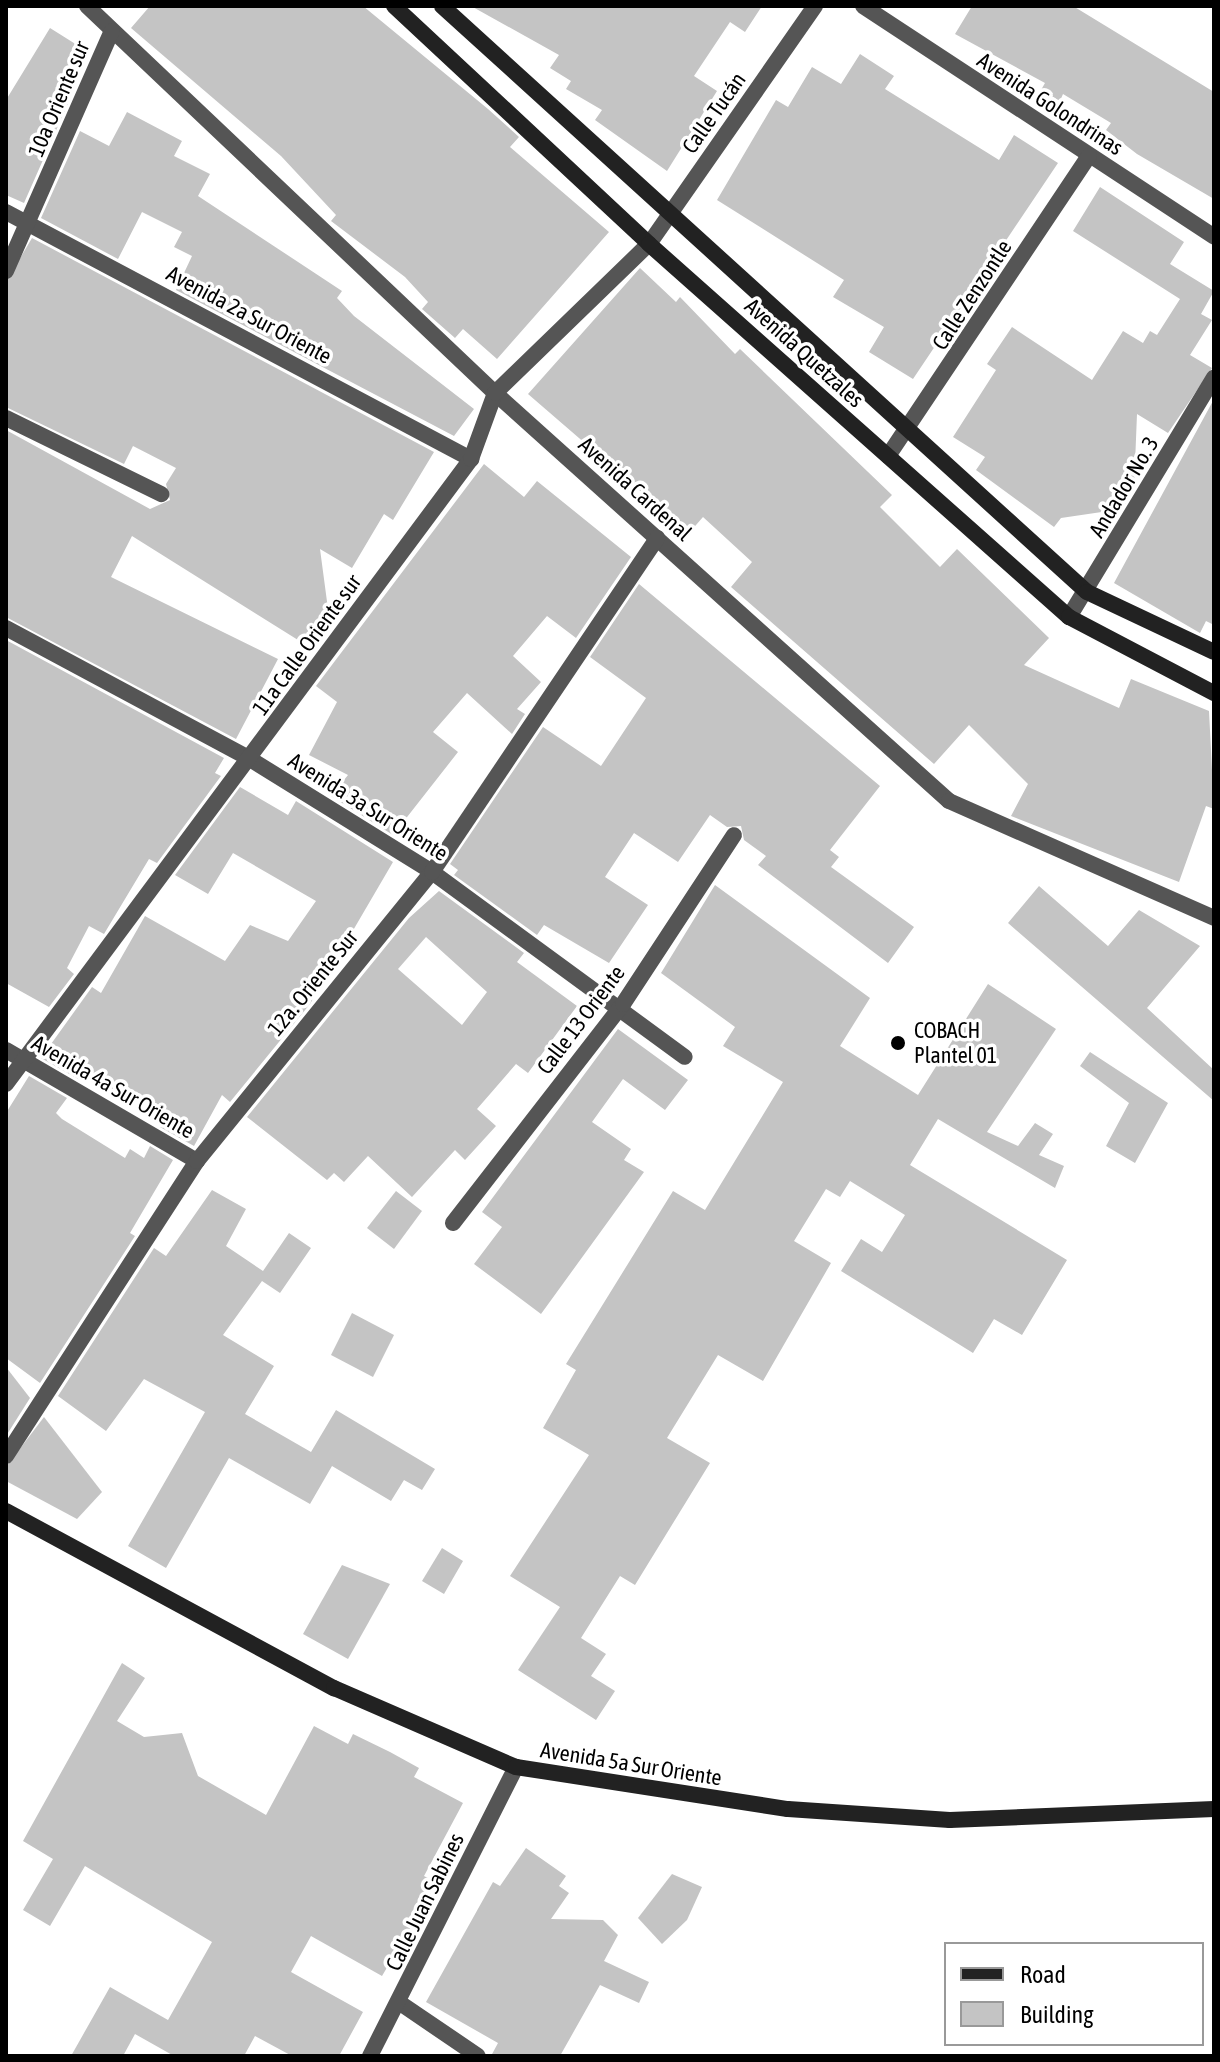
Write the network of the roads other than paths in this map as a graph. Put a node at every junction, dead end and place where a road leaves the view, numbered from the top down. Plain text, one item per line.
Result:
1 (87, 6) edge
2 (394, 6) edge
3 (442, 6) edge
4 (815, 6) edge
5 (863, 6) edge
6 (112, 31) junction
7 (1089, 156) junction
8 (6, 212) edge
9 (671, 213) junction
10 (30, 223) junction
11 (1214, 237) edge
12 (649, 244) junction
13 (6, 271) edge
14 (1214, 378) edge
15 (495, 393) junction
16 (6, 418) edge
17 (910, 430) junction
18 (888, 456) junction
19 (471, 459) junction
20 (161, 494) dead end
21 (657, 538) junction
22 (1087, 592) junction
23 (1069, 617) junction
24 (6, 628) edge
25 (1214, 652) edge
26 (1214, 693) edge
27 (250, 759) junction
28 (734, 835) dead end
29 (432, 872) junction
30 (1214, 918) edge
31 (623, 1004) junction
32 (6, 1050) edge
33 (685, 1057) dead end
34 (24, 1060) junction
35 (6, 1084) edge
36 (197, 1161) junction
37 (453, 1223) dead end
38 (6, 1456) edge
39 (6, 1511) edge
40 (516, 1767) junction
41 (1214, 1809) edge
42 (400, 2003) junction
43 (370, 2056) edge
44 (478, 2056) edge

1 - 6 street, Avenida Cardenal
2 - 12 main road, Avenida Quetzales
3 - 9 main road, Avenida Quetzales
4 - 9 street, Calle Tucán
5 - 7 street, Avenida Golondrinas
6 - 10 street, 10a Oriente sur
6 - 15 street, Avenida Cardenal
7 - 11 street, Avenida Golondrinas
7 - 17 street, Calle Zenzontle
8 - 10 street, Avenida 2a Sur Oriente
9 - 12 street, Calle Tucán
9 - 17 main road, Avenida Quetzales
10 - 13 street, 10a Oriente sur
10 - 19 street, Avenida 2a Sur Oriente
12 - 15 street, 11a Calle Oriente sur
12 - 18 main road, Avenida Quetzales
14 - 22 street, Andador No. 3
15 - 19 street, 11a Calle Oriente sur
15 - 21 street, Avenida Cardenal
16 - 20 street
17 - 18 street, Calle Zenzontle
17 - 22 main road, Avenida Quetzales
18 - 23 main road, Avenida Quetzales
19 - 27 street, 11a Calle Oriente sur
21 - 29 street, 12a. Oriente Sur
21 - 30 street, Avenida Cardenal
22 - 23 street, Andador No. 3
22 - 25 main road, Avenida Quetzales
23 - 26 main road, Avenida Quetzales
24 - 27 street, Avenida 3a Sur Oriente
27 - 29 street, Avenida 3a Sur Oriente
27 - 34 street, 11a Calle Oriente sur
28 - 31 street, Calle 13 Oriente
29 - 31 street, Avenida 3a Sur Oriente
29 - 36 street, 12a. Oriente Sur
31 - 33 street, Avenida 3a Sur Oriente
31 - 37 street, Calle 13 Oriente
32 - 34 street, Avenida 4a Sur Oriente
34 - 35 street, 11a Calle Oriente sur
34 - 36 street, Avenida 4a Sur Oriente
36 - 38 street, 12a. Oriente Sur
39 - 40 main road, Avenida 5a Sur Oriente
40 - 41 main road, Avenida 5a Sur Oriente
40 - 42 street, Calle Juan Sabines
42 - 43 street, Calle Juan Sabines
42 - 44 street

